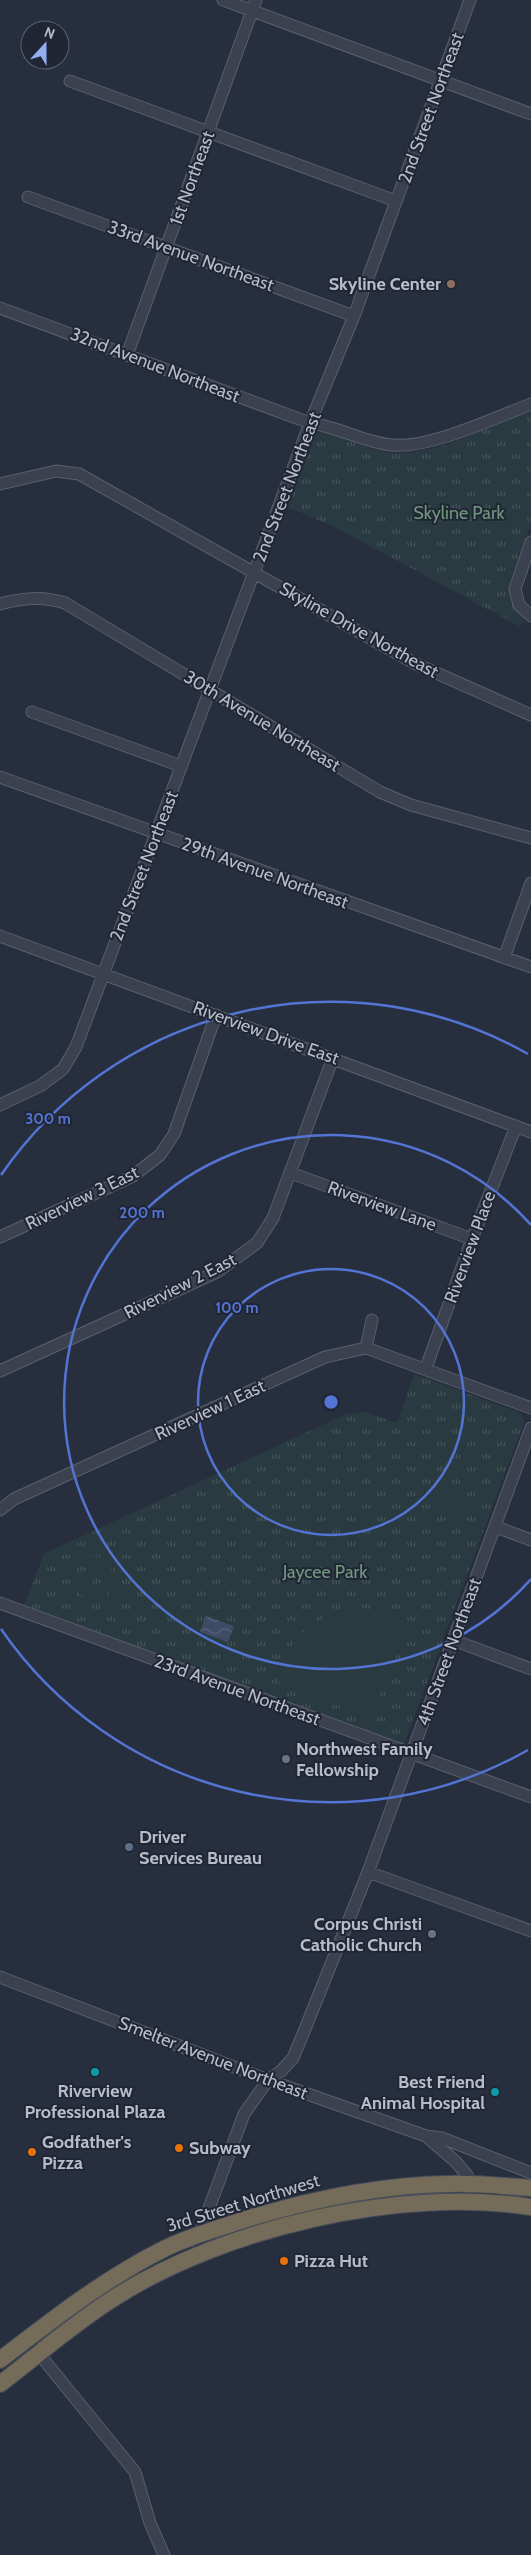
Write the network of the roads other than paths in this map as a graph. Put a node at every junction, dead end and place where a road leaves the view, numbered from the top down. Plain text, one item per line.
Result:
1 (223, 0) edge
2 (470, 0) edge
3 (254, 5) edge
4 (441, 80) junction
5 (70, 81) dead end
6 (531, 114) edge
7 (208, 134) junction
8 (28, 198) dead end
9 (396, 201) junction
10 (167, 248) junction
11 (0, 308) edge
12 (354, 316) junction
13 (127, 355) junction
14 (531, 404) edge
15 (310, 424) junction
16 (0, 484) edge
17 (531, 542) edge
18 (254, 572) junction
19 (0, 604) edge
20 (531, 616) edge
21 (211, 689) junction
22 (32, 712) dead end
23 (531, 715) edge
24 (181, 766) junction
25 (0, 777) edge
26 (156, 834) junction
27 (531, 838) edge
28 (531, 883) edge
29 (0, 936) edge
30 (504, 958) junction
31 (531, 967) edge
32 (104, 974) junction
33 (216, 1015) junction
34 (333, 1058) junction
35 (0, 1105) edge
36 (516, 1126) junction
37 (531, 1132) edge
38 (291, 1173) junction
39 (0, 1237) edge
40 (472, 1239) junction
41 (372, 1320) dead end
42 (366, 1348) junction
43 (426, 1368) junction
44 (0, 1371) edge
45 (531, 1408) edge
46 (531, 1428) edge
47 (0, 1510) edge
48 (496, 1526) junction
49 (531, 1540) edge
50 (0, 1604) edge
51 (453, 1640) junction
52 (531, 1669) edge
53 (411, 1753) junction
54 (531, 1797) edge
55 (368, 1872) junction
56 (531, 1931) edge
57 (0, 1977) edge
58 (268, 2080) junction
59 (426, 2136) junction
60 (531, 2173) edge
61 (470, 2184) junction
62 (531, 2188) edge
63 (502, 2203) junction
64 (531, 2207) edge
65 (199, 2235) junction
66 (200, 2253) junction
67 (28, 2339) junction
68 (40, 2354) junction
69 (0, 2360) edge
70 (0, 2384) edge
71 (164, 2555) edge

1 - 3 street
2 - 4 street, 2nd Street Northeast
3 - 4 street
3 - 7 street, 1st Northeast
4 - 6 street
4 - 9 street, 2nd Street Northeast
5 - 7 street
7 - 9 street
7 - 10 street, 1st Northeast
8 - 10 street, 33rd Avenue Northeast
9 - 12 street, 2nd Street Northeast
10 - 12 street, 33rd Avenue Northeast
10 - 13 street, 1st Northeast
11 - 13 street, 32nd Avenue Northeast
12 - 15 street, 2nd Street Northeast
13 - 15 street, 32nd Avenue Northeast
14 - 15 street
15 - 18 street, 2nd Street Northeast
16 - 18 street, Skyline Drive Northeast
17 - 20 street
18 - 21 street, 2nd Street Northeast
18 - 23 street, Skyline Drive Northeast
19 - 21 street, 30th Avenue Northeast
21 - 24 street, 2nd Street Northeast
21 - 27 street, 30th Avenue Northeast
22 - 24 street
24 - 26 street, 2nd Street Northeast
25 - 26 street, 29th Avenue Northeast
26 - 30 street, 29th Avenue Northeast
26 - 32 street, 2nd Street Northeast
28 - 30 street
29 - 32 street, Riverview Drive East
30 - 31 street, 29th Avenue Northeast
32 - 33 street, Riverview Drive East
32 - 35 street, 2nd Street Northeast
33 - 34 street, Riverview Drive East
33 - 39 street, Riverview 3 East
34 - 36 street, Riverview Drive East
34 - 38 street, Riverview 2 East
36 - 37 street, Riverview Drive East
36 - 40 street, Riverview Place
38 - 40 street, Riverview Lane
38 - 44 street, Riverview 2 East
40 - 43 street, Riverview Place
41 - 42 street
42 - 43 street
42 - 47 street, Riverview 1 East
43 - 45 street
46 - 48 street, 4th Street Northeast
48 - 49 street
48 - 51 street, 4th Street Northeast
50 - 53 street, 23rd Avenue Northeast
51 - 52 street
51 - 53 street, 4th Street Northeast
53 - 54 street, 23rd Avenue Northeast
53 - 55 street, 4th Street Northeast
55 - 56 street
55 - 58 street, 4th Street Northeast
57 - 58 street, Smelter Avenue Northeast
58 - 59 street, Smelter Avenue Northeast
58 - 65 street, 4th Street Northeast
59 - 60 street, Smelter Avenue Northeast
59 - 61 street, Smelter Avenue Northeast
61 - 62 highway, 3rd Street Northwest
61 - 63 street, Smelter Avenue Northeast
61 - 65 highway, 3rd Street Northwest
63 - 64 highway, 3rd Street Northwest
63 - 66 highway, 3rd Street Northwest
65 - 66 street, 4th Street Northeast
65 - 67 highway, 3rd Street Northwest
66 - 68 highway, 3rd Street Northwest
67 - 68 street
67 - 69 highway, 3rd Street Northwest
68 - 70 highway, 3rd Street Northwest
68 - 71 street

